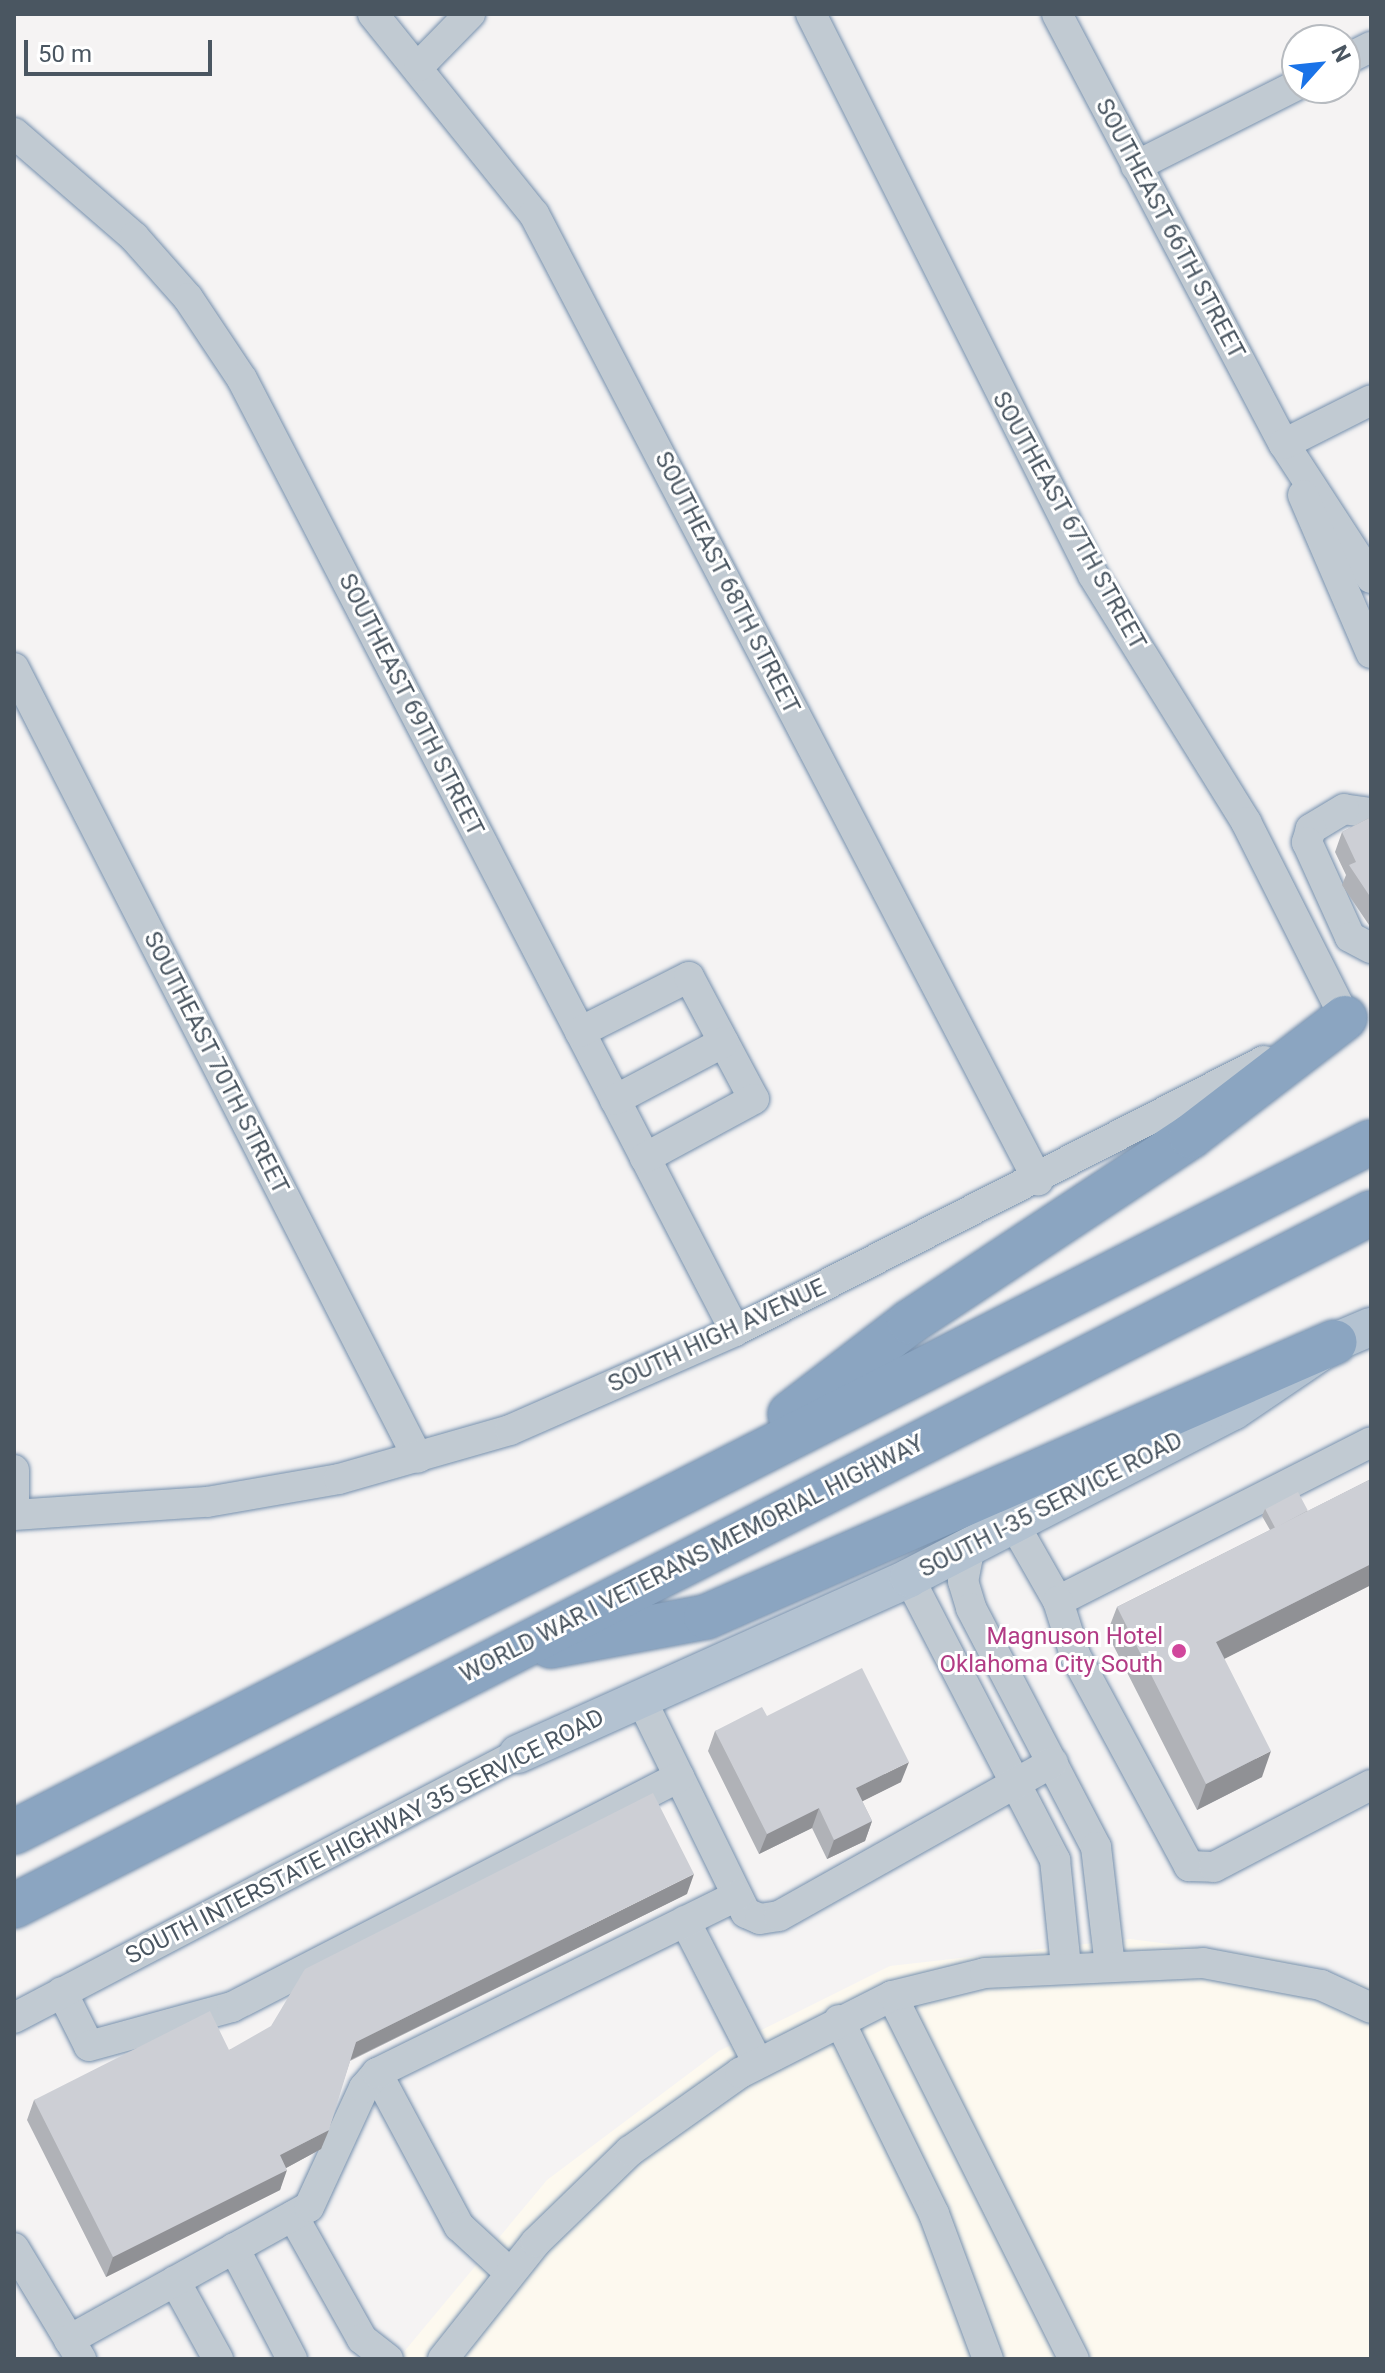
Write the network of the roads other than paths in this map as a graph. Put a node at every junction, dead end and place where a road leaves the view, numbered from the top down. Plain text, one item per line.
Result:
1 (373, 14) edge
2 (470, 14) edge
3 (811, 14) edge
4 (1057, 14) edge
5 (419, 66) junction
6 (1281, 93) edge
7 (14, 133) edge
8 (1136, 166) junction
9 (1371, 400) edge
10 (1284, 444) junction
11 (1371, 578) edge
12 (1371, 653) edge
13 (14, 668) edge
14 (1371, 813) edge
15 (1345, 928) junction
16 (1308, 946) junction
17 (1371, 948) edge
18 (1358, 1012) edge
19 (580, 1032) junction
20 (724, 1042) junction
21 (615, 1100) junction
22 (1371, 1142) edge
23 (645, 1158) junction
24 (1038, 1180) junction
25 (1371, 1213) edge
26 (735, 1331) junction
27 (1353, 1335) edge
28 (1371, 1442) edge
29 (418, 1458) junction
30 (14, 1470) edge
31 (708, 1477) junction
32 (14, 1515) edge
33 (1014, 1524) junction
34 (970, 1546) junction
35 (909, 1578) junction
36 (1058, 1601) junction
37 (502, 1656) junction
38 (719, 1663) joint
39 (641, 1699) junction
40 (177, 1749) junction
41 (518, 1754) joint
42 (1053, 1762) junction
43 (679, 1777) junction
44 (1017, 1781) junction
45 (1371, 1785) edge
46 (14, 1804) edge
47 (14, 1832) edge
48 (100, 1862) junction
49 (737, 1896) junction
50 (14, 1906) edge
51 (685, 1921) junction
52 (14, 1928) edge
53 (1110, 1966) junction
54 (1066, 1967) junction
55 (62, 1992) junction
56 (892, 1996) junction
57 (1371, 2008) edge
58 (14, 2018) edge
59 (839, 2020) junction
60 (758, 2063) junction
61 (377, 2073) junction
62 (293, 2216) junction
63 (234, 2248) junction
64 (17, 2260) edge
65 (510, 2273) junction
66 (175, 2281) junction
67 (75, 2350) edge
68 (218, 2359) edge
69 (292, 2359) edge
70 (388, 2359) edge
71 (443, 2359) edge
72 (988, 2359) edge
73 (1074, 2359) edge

1 - 5 street, SOUTHEAST 68TH STREET
2 - 5 street
3 - 16 street, SOUTHEAST 67TH STREET
4 - 8 street, SOUTHEAST 66TH STREET
5 - 24 street, SOUTHEAST 68TH STREET
6 - 8 street
7 - 19 street, SOUTHEAST 69TH STREET
8 - 10 street, SOUTHEAST 66TH STREET
9 - 10 street
10 - 11 street, SOUTHEAST 66TH STREET
10 - 12 street, SOUTHEAST 66TH STREET
13 - 29 street, SOUTHEAST 70TH STREET
14 - 15 street
15 - 16 street
15 - 17 street
16 - 18 street, SOUTHEAST 67TH STREET
18 - 24 street, SOUTH HIGH AVENUE
18 - 31 highway
19 - 20 street
19 - 21 street, SOUTHEAST 69TH STREET
20 - 21 street
20 - 23 street
21 - 23 street, SOUTHEAST 69TH STREET
22 - 31 highway
23 - 26 street, SOUTHEAST 69TH STREET
24 - 26 street, SOUTH HIGH AVENUE
25 - 37 highway, WORLD WAR I VETERANS MEMORIAL HIGHWAY
26 - 29 street, SOUTH HIGH AVENUE
27 - 33 main road, SOUTH I-35 SERVICE ROAD
27 - 37 highway
28 - 36 street
29 - 32 street, SOUTH HIGH AVENUE
30 - 32 street
31 - 40 highway
33 - 34 main road, SOUTH I-35 SERVICE ROAD
33 - 36 street
34 - 35 main road, SOUTH I-35 SERVICE ROAD
34 - 42 street
35 - 38 main road, SOUTH I-35 SERVICE ROAD
35 - 44 street
36 - 45 street
37 - 48 highway, WORLD WAR I VETERANS MEMORIAL HIGHWAY
38 - 39 main road, SOUTH INTERSTATE HIGHWAY 35 SERVICE ROAD
39 - 41 main road, SOUTH INTERSTATE HIGHWAY 35 SERVICE ROAD
39 - 43 street
40 - 46 highway
40 - 47 highway
41 - 55 street, SOUTH INTERSTATE HIGHWAY 35 SERVICE ROAD
42 - 44 street
42 - 53 street
43 - 49 street
43 - 55 street
44 - 49 street
44 - 54 street
48 - 50 highway, WORLD WAR I VETERANS MEMORIAL HIGHWAY
48 - 52 highway
49 - 51 street
51 - 60 street
51 - 61 street
53 - 54 street
53 - 57 street
54 - 56 street
55 - 58 street, SOUTH INTERSTATE HIGHWAY 35 SERVICE ROAD
56 - 59 street
56 - 73 street
59 - 60 street
59 - 72 street
60 - 65 street
61 - 62 street
61 - 65 street
62 - 63 street
62 - 70 street
63 - 66 street
63 - 69 street
64 - 67 street
65 - 71 street
66 - 67 street
66 - 68 street

